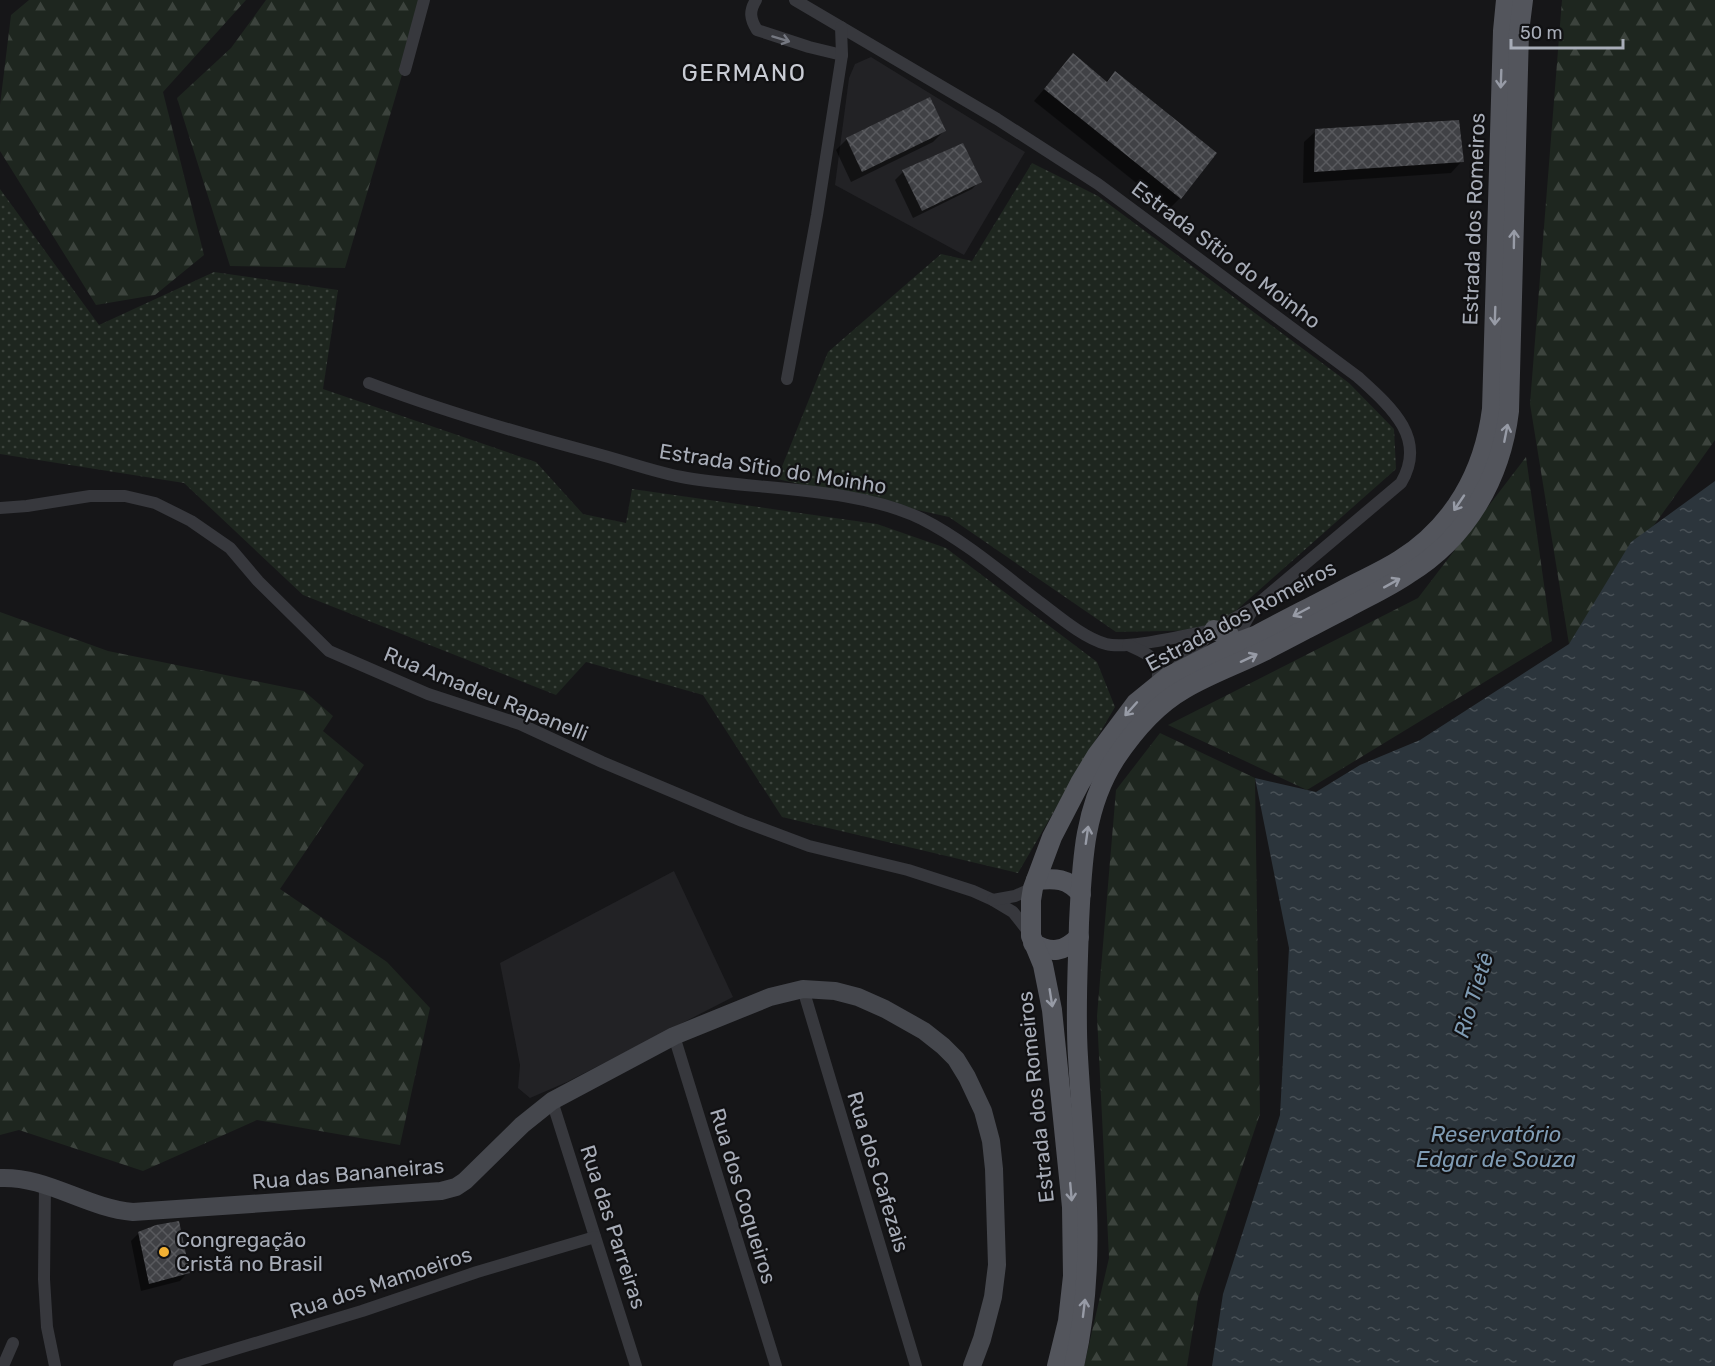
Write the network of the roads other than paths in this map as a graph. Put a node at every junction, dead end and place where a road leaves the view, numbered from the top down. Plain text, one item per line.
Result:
1 (424, 0) edge
2 (756, 0) edge
3 (795, 0) edge
4 (1506, 0) edge
5 (1523, 0) edge
6 (841, 27) junction
7 (842, 55) junction
8 (405, 70) dead end
9 (787, 379) dead end
10 (369, 383) dead end
11 (0, 508) edge
12 (1253, 608) junction
13 (1214, 630) junction
14 (1233, 644) junction
15 (1127, 645) junction
16 (1162, 681) junction
17 (1196, 683) junction
18 (1034, 884) junction
19 (1081, 894) junction
20 (993, 900) junction
21 (1079, 937) junction
22 (1032, 940) junction
23 (802, 989) junction
24 (674, 1036) junction
25 (552, 1101) junction
26 (0, 1178) edge
27 (45, 1185) junction
28 (595, 1237) junction
29 (13, 1343) dead end
30 (3, 1366) edge
31 (54, 1366) edge
32 (179, 1366) edge
33 (636, 1366) edge
34 (776, 1366) edge
35 (916, 1366) edge
36 (972, 1366) edge
37 (1057, 1366) edge
38 (1074, 1366) edge

1 - 8 street
2 -> 7 street
3 - 6 street, Estrada Sítio do Moinho
4 -> 14 main road, Estrada dos Romeiros
17 -> 5 main road, Estrada dos Romeiros
6 - 7 street
6 - 12 street, Estrada Sítio do Moinho
7 - 9 street
10 - 15 street, Estrada Sítio do Moinho
11 - 20 street, Rua Amadeu Rapanelli
12 - 13 street
12 - 14 street
13 - 14 main road
13 - 15 street, Estrada Sítio do Moinho
13 - 16 street
14 - 16 main road, Estrada dos Romeiros
14 - 17 main road
15 - 16 street
16 -> 18 main road, Estrada dos Romeiros
19 -> 17 main road, Estrada dos Romeiros
18 - 19 main road
18 - 20 street
18 - 22 main road, Estrada dos Romeiros
19 - 21 main road, Estrada dos Romeiros
20 - 22 street, Rua Amadeu Rapanelli
21 - 22 main road
38 -> 21 main road, Estrada dos Romeiros
22 -> 37 main road, Estrada dos Romeiros
23 - 24 street, Rua das Bananeiras
23 - 35 street, Rua dos Cafezais
23 - 36 street, Rua das Bananeiras
24 - 25 street, Rua das Bananeiras
24 - 34 street, Rua dos Coqueiros
25 - 27 street, Rua das Bananeiras
25 - 28 street, Rua das Parreiras
26 - 27 street, Rua das Bananeiras
27 - 31 street
28 - 32 street, Rua dos Mamoeiros
28 - 33 street, Rua das Parreiras
29 - 30 street

